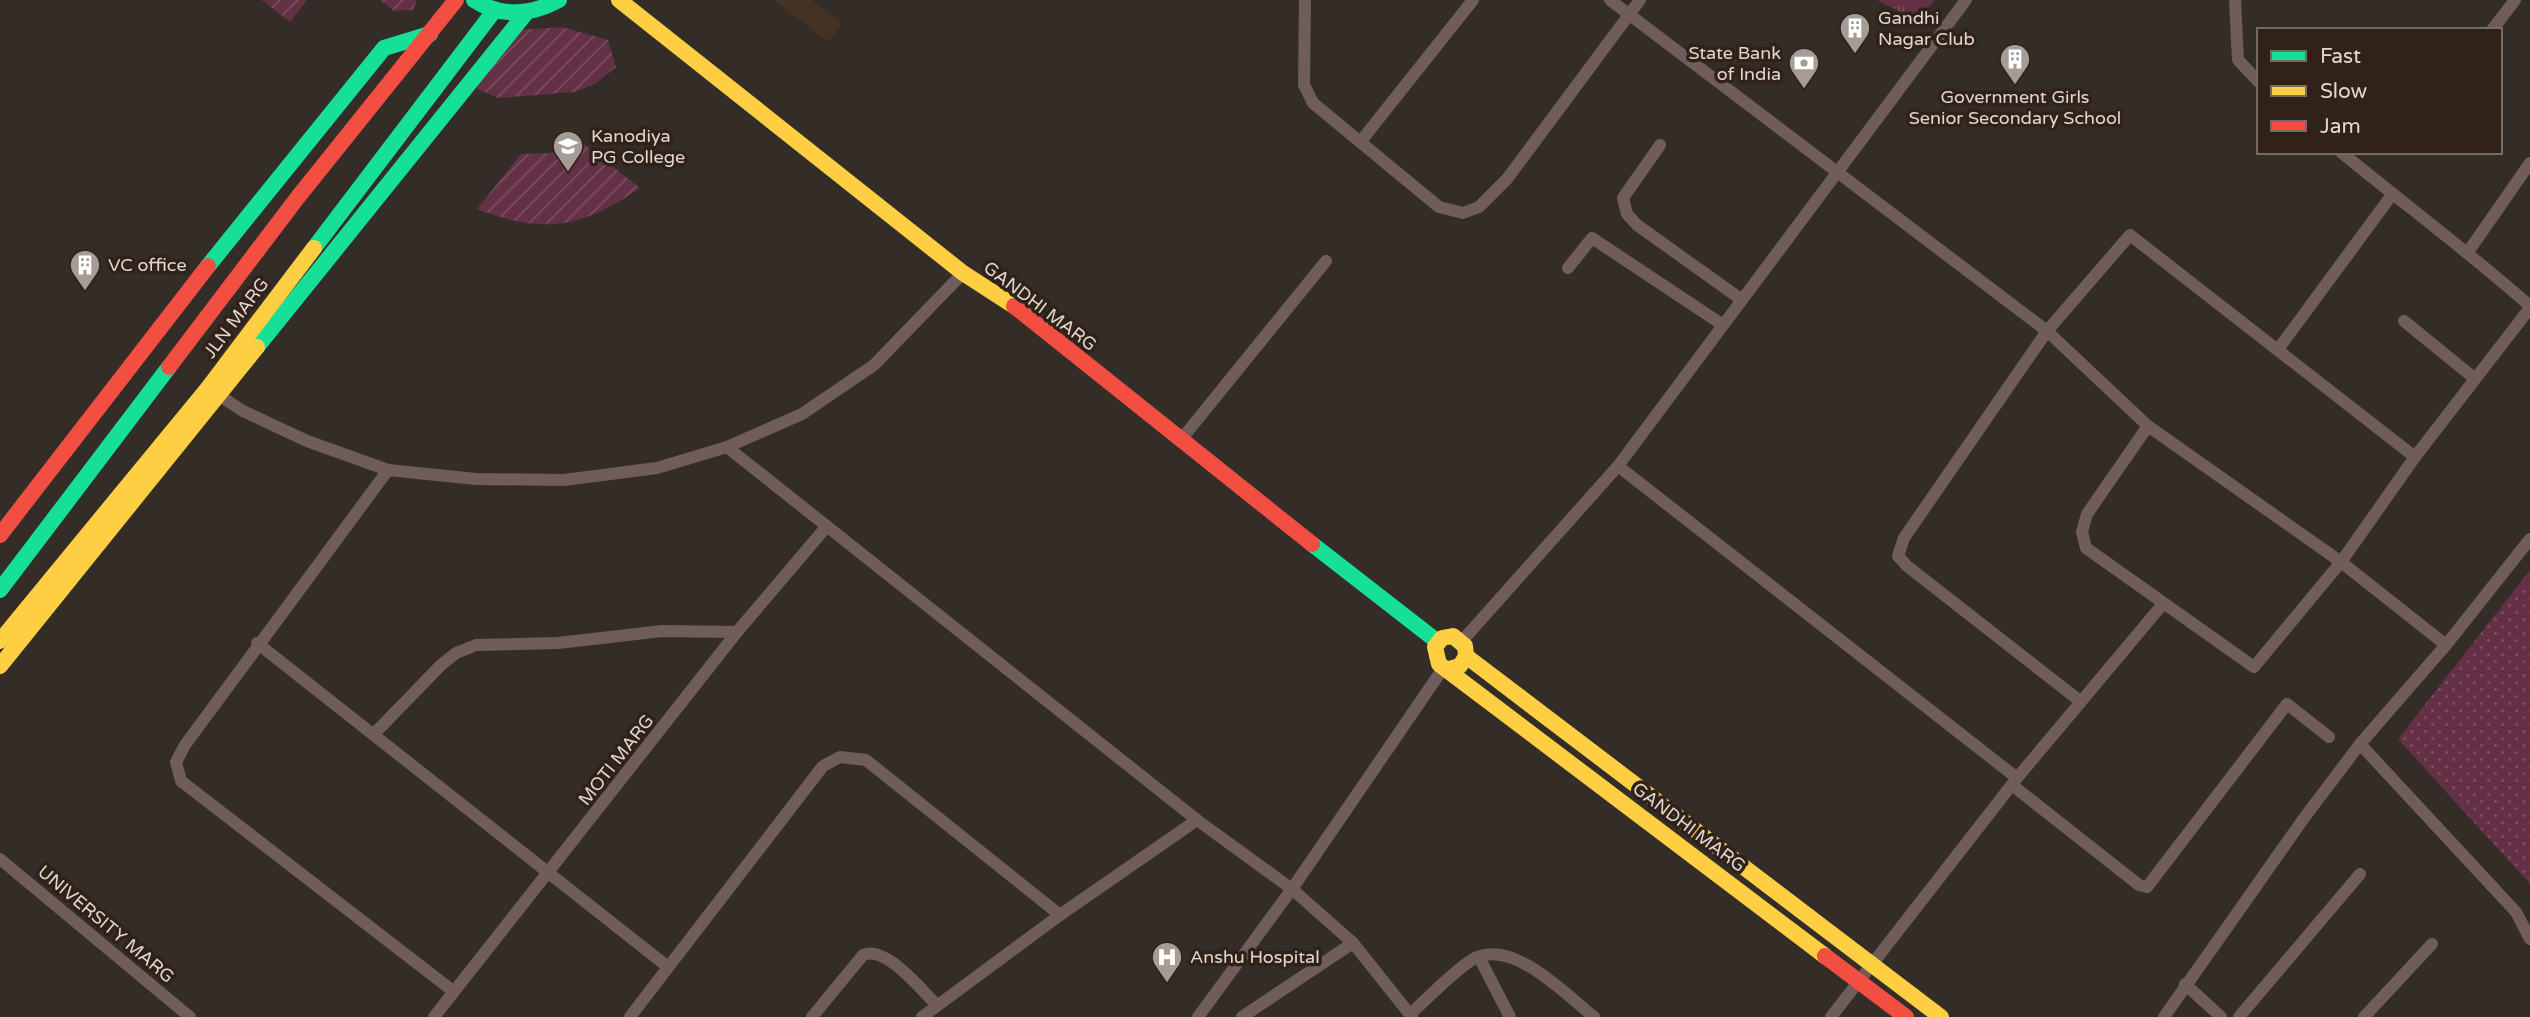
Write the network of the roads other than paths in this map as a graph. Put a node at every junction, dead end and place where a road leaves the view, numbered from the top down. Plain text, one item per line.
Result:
1 (456, 0) edge
2 (474, 0) edge
3 (559, 0) edge
4 (619, 0) edge
5 (1305, 0) edge
6 (1473, 0) edge
7 (1610, 0) edge
8 (1640, 0) edge
9 (1966, 0) edge
10 (2235, 0) edge
11 (2515, 0) edge
12 (494, 11) junction
13 (526, 13) junction
14 (1629, 15) junction
15 (2494, 28) edge
16 (430, 34) junction
17 (2257, 80) edge
18 (1362, 141) junction
19 (1660, 145) dead end
20 (2347, 154) edge
21 (2530, 163) edge
22 (1838, 171) junction
23 (2391, 196) junction
24 (2468, 252) junction
25 (1326, 261) dead end
26 (1568, 268) dead end
27 (963, 273) junction
28 (1742, 300) junction
29 (2530, 307) edge
30 (2404, 321) dead end
31 (1723, 325) junction
32 (2047, 331) junction
33 (2279, 348) junction
34 (2474, 378) junction
35 (213, 391) junction
36 (2148, 426) junction
37 (1180, 441) junction
38 (727, 447) junction
39 (2415, 457) junction
40 (1618, 466) junction
41 (388, 470) junction
42 (827, 526) junction
43 (0, 536) edge
44 (2530, 539) edge
45 (2341, 562) junction
46 (0, 590) edge
47 (2162, 605) junction
48 (737, 632) junction
49 (0, 641) edge
50 (1438, 642) junction
51 (257, 643) junction
52 (2446, 645) junction
53 (1464, 649) junction
54 (0, 666) edge
55 (1447, 668) junction
56 (2080, 701) junction
57 (374, 734) junction
58 (2329, 737) dead end
59 (2360, 744) junction
60 (2015, 781) junction
61 (1198, 820) junction
62 (0, 859) edge
63 (549, 874) junction
64 (2360, 874) dead end
65 (1292, 889) junction
66 (1059, 915) junction
67 (2530, 939) edge
68 (1353, 943) junction
69 (2432, 944) dead end
70 (1479, 957) junction
71 (1874, 964) junction
72 (668, 967) junction
73 (1859, 981) junction
74 (2185, 984) junction
75 (453, 991) junction
76 (937, 1005) junction
77 (1411, 1015) edge
78 (2217, 1015) edge
79 (190, 1017) edge
80 (434, 1017) edge
81 (630, 1017) edge
82 (812, 1017) edge
83 (922, 1017) edge
84 (1198, 1017) edge
85 (1242, 1017) edge
86 (1510, 1017) edge
87 (1594, 1017) edge
88 (1831, 1017) edge
89 (1906, 1017) edge
90 (1941, 1017) edge
91 (2164, 1017) edge
92 (2239, 1017) edge
93 (2364, 1017) edge

1 - 16 main road, JLN MARG
2 - 12 main road
3 - 13 main road
4 - 27 main road, GANDHI MARG
5 - 18 street
6 - 18 street
7 - 14 street
8 - 14 street
9 - 22 street
10 - 17 street
11 - 15 street
12 - 13 main road
12 - 35 main road, JLN MARG
13 - 35 main road
14 - 18 street
14 - 22 street
16 - 43 main road
16 - 46 main road, JLN MARG
19 - 28 street
20 - 23 street
21 - 24 street
22 - 28 street
22 - 32 street
23 - 24 street
23 - 33 street
24 - 29 street
25 - 37 street
26 - 31 street
27 - 37 main road, GANDHI MARG
27 - 38 street
28 - 31 street
29 - 34 street
30 - 34 street
31 - 40 street
32 - 33 street
32 - 36 street
32 - 56 street
33 - 39 street
34 - 39 street
35 - 41 street
35 - 49 main road, JLN MARG
35 - 54 main road
36 - 45 street
36 - 47 street
37 - 50 main road, GANDHI MARG
38 - 41 street
38 - 42 street
39 - 45 street
40 - 53 street
40 - 60 street
41 - 51 street
42 - 48 street, MOTI MARG
42 - 61 street
44 - 52 street
45 - 47 street
45 - 52 street
47 - 56 street
48 - 57 street
48 - 63 street, MOTI MARG
50 - 53 main road
50 - 55 main road
51 - 57 street
51 - 75 street
52 - 59 street
53 - 55 main road
53 - 71 main road
55 - 65 street
55 - 73 main road, GANDHI MARG
56 - 60 street
57 - 63 street
58 - 60 street
59 - 67 street
59 - 74 street
60 - 71 street
61 - 65 street
61 - 66 street
62 - 79 street, UNIVERSITY MARG
63 - 72 street
63 - 75 street, MOTI MARG
64 - 92 street
65 - 68 street
65 - 84 street
66 - 72 street
66 - 76 street
68 - 77 street
68 - 85 street
69 - 93 street
70 - 77 street
70 - 86 street
70 - 87 street
71 - 73 street
71 - 90 main road
72 - 81 street
73 - 88 street
73 - 89 main road, GANDHI MARG
74 - 78 street
74 - 91 street
75 - 80 street, MOTI MARG
76 - 82 street
76 - 83 street

